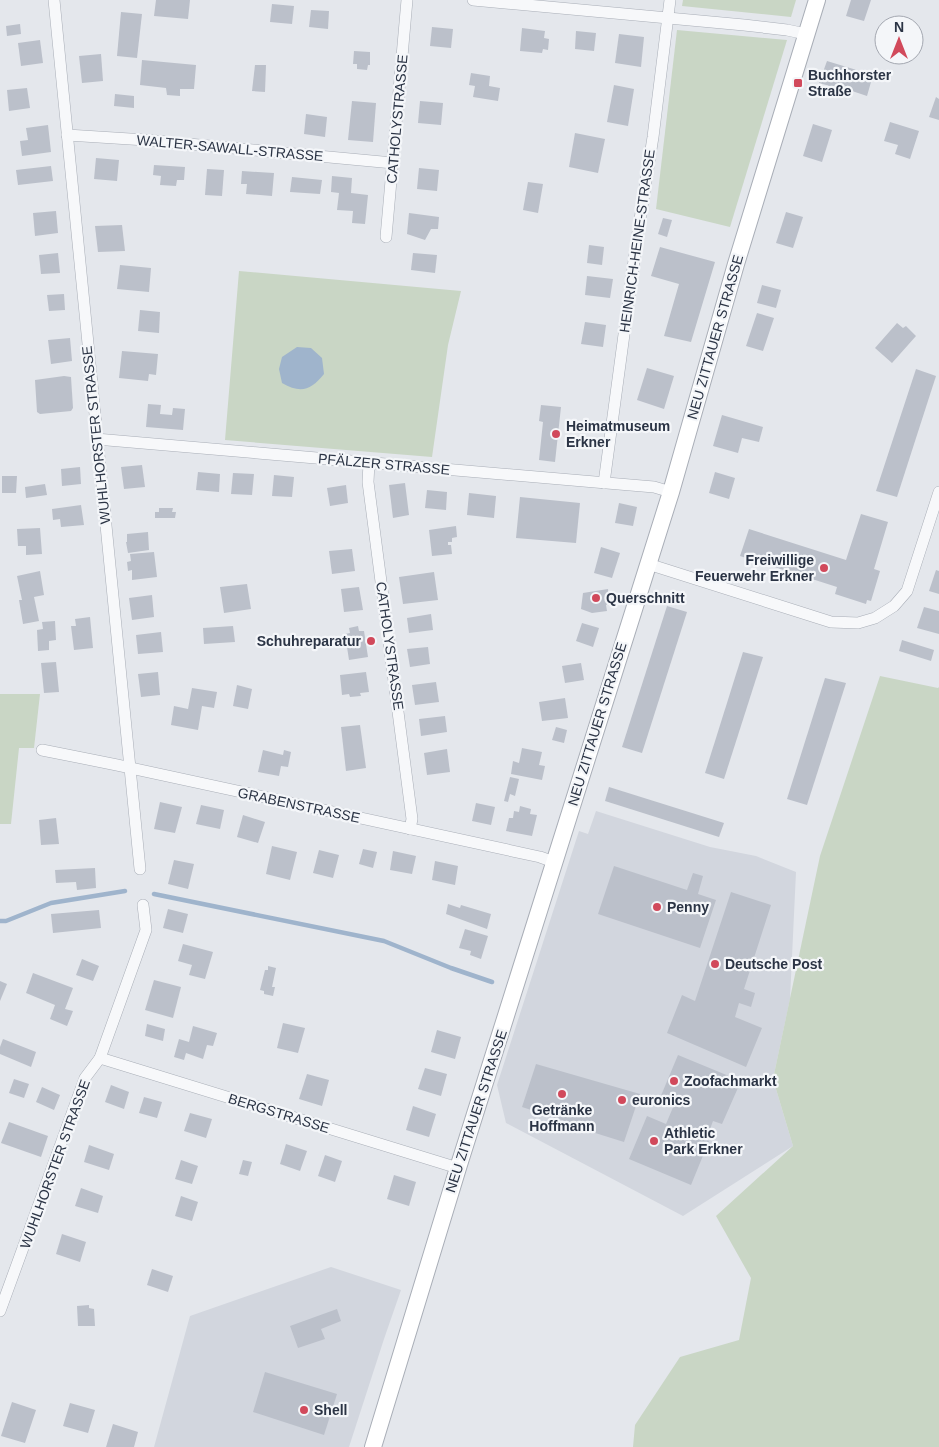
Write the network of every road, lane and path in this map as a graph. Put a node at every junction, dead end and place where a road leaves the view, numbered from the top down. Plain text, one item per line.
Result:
1 (54, 0) edge
2 (407, 0) edge
3 (473, 0) edge
4 (670, 0) edge
5 (817, 0) edge
6 (669, 18) junction
7 (806, 34) junction
8 (68, 134) junction
9 (393, 163) junction
10 (386, 237) dead end
11 (96, 439) junction
12 (369, 463) junction
13 (604, 483) junction
14 (671, 492) junction
15 (939, 492) edge
16 (648, 564) junction
17 (42, 750) dead end
18 (130, 768) junction
19 (410, 829) junction
20 (554, 862) junction
21 (140, 869) dead end
22 (143, 905) dead end
23 (100, 1058) junction
24 (458, 1168) junction
25 (0, 1311) edge
26 (373, 1447) edge

1 - 8 street, WUHLHORSTER STRASSE
2 - 9 street, CATHOLYSTRASSE
3 - 6 street
4 - 6 street, HEINRICH-HEINE-STRASSE
5 - 7 main road, NEU ZITTAUER STRASSE
6 - 7 street
6 - 13 street, HEINRICH-HEINE-STRASSE
7 - 14 main road, NEU ZITTAUER STRASSE
8 - 9 street, WALTER-SAWALL-STRASSE
8 - 11 street, WUHLHORSTER STRASSE
9 - 10 street, CATHOLYSTRASSE
11 - 12 street, PFÄLZER STRASSE
11 - 18 street, WUHLHORSTER STRASSE
12 - 13 street, PFÄLZER STRASSE
12 - 19 street, CATHOLYSTRASSE
13 - 14 street, PFÄLZER STRASSE
14 - 16 main road, NEU ZITTAUER STRASSE
15 - 16 street
16 - 20 main road, NEU ZITTAUER STRASSE
17 - 18 street, GRABENSTRASSE
18 - 19 street, GRABENSTRASSE
18 - 21 street, WUHLHORSTER STRASSE
19 - 20 street, GRABENSTRASSE
20 - 24 main road, NEU ZITTAUER STRASSE
22 - 23 street, WUHLHORSTER STRASSE
23 - 24 street, BERGSTRASSE
23 - 25 street, WUHLHORSTER STRASSE
24 - 26 main road, NEU ZITTAUER STRASSE

